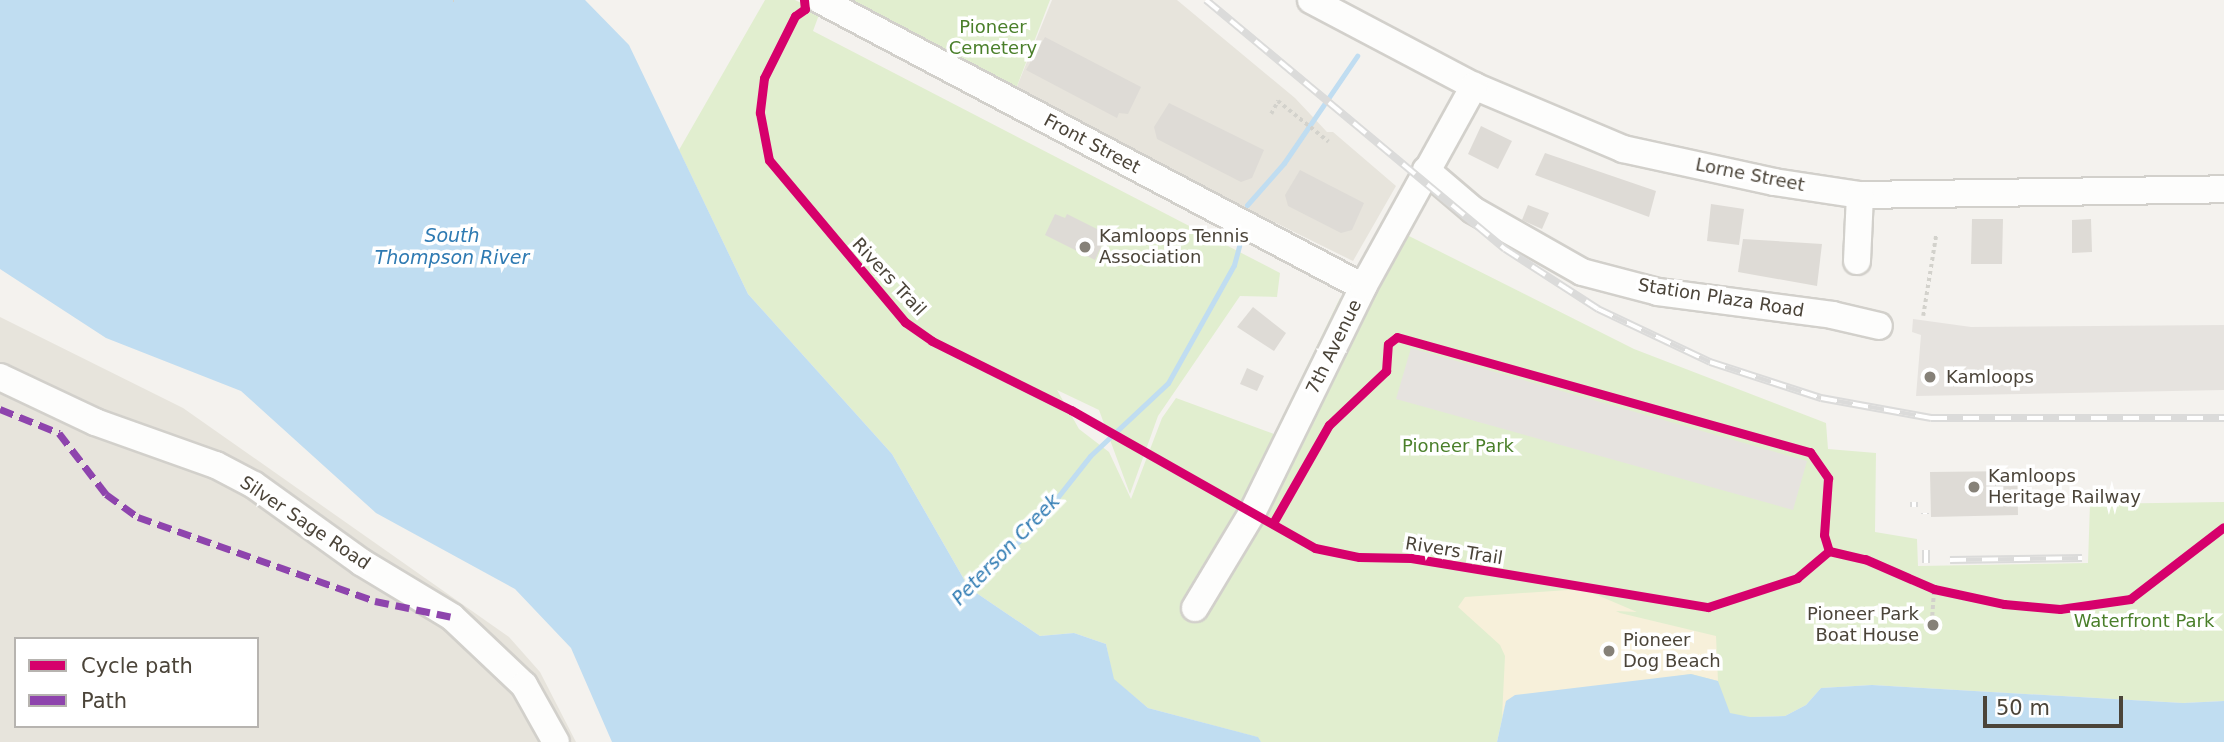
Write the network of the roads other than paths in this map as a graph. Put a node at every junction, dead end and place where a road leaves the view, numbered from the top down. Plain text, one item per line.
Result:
1 (820, 0) edge
2 (1311, 0) edge
3 (1474, 86) junction
4 (1426, 170) junction
5 (2224, 188) edge
6 (1860, 195) junction
7 (1857, 261) dead end
8 (1363, 288) junction
9 (1879, 326) dead end
10 (0, 377) edge
11 (1195, 608) dead end
12 (555, 742) edge

1 - 8 street, Front Street
2 - 3 street, Lorne Street
3 - 4 street, 7th Avenue
3 - 6 street, Lorne Street
4 - 8 street, 7th Avenue
4 - 9 street, Station Plaza Road
5 - 6 street, Lorne Street
6 - 7 street
8 - 11 street, 7th Avenue
10 - 12 street, Silver Sage Road

